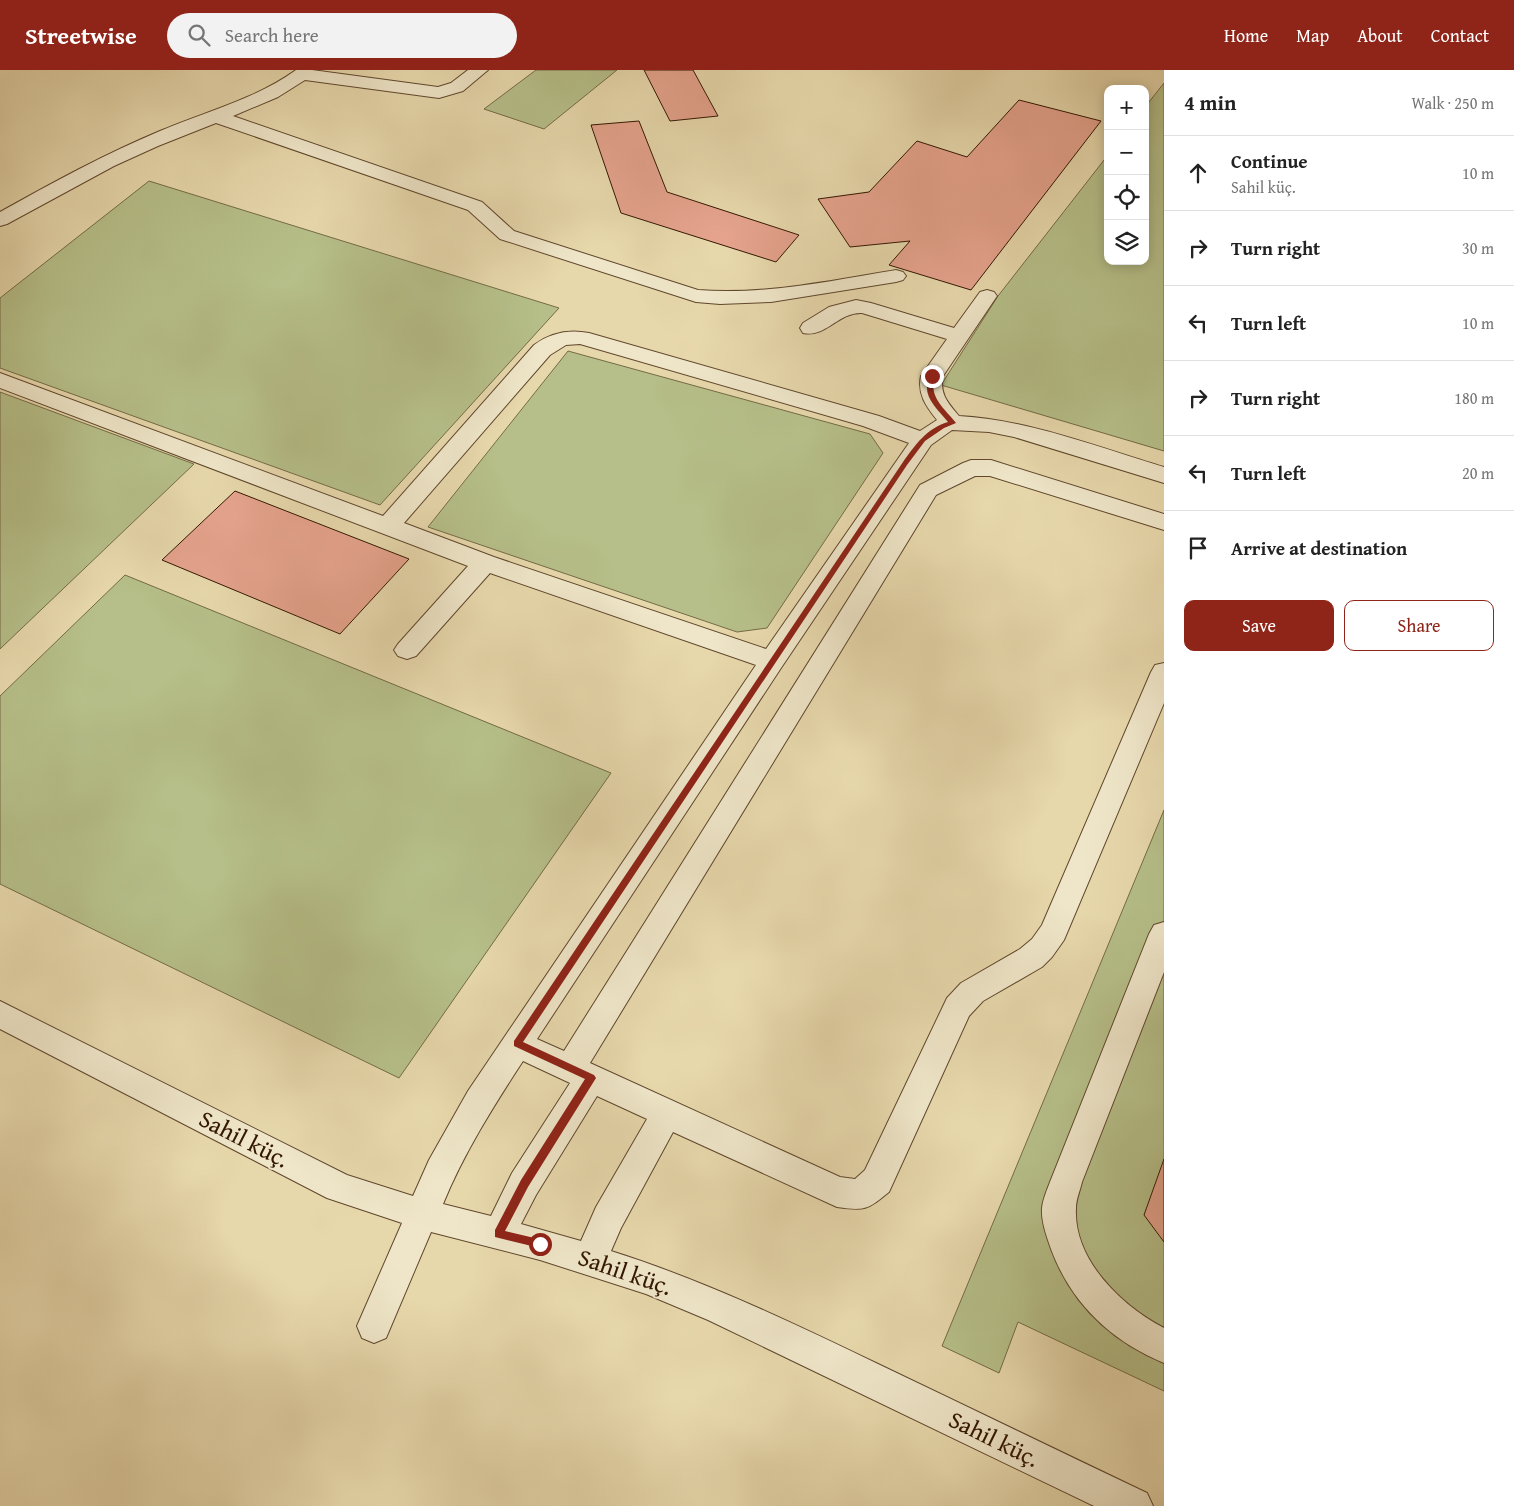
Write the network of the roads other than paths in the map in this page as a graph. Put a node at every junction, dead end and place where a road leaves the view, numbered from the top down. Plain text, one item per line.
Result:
1 (479, 70) edge
2 (214, 116) junction
3 (0, 220) edge
4 (896, 276) dead end
5 (986, 296) dead end
6 (811, 328) dead end
7 (959, 336) junction
8 (0, 380) edge
9 (952, 423) junction
10 (923, 440) junction
11 (1164, 475) edge
12 (1164, 522) edge
13 (387, 526) junction
14 (485, 562) junction
15 (407, 650) dead end
16 (772, 661) junction
17 (1164, 672) edge
18 (1164, 934) edge
19 (0, 1014) edge
20 (517, 1044) junction
21 (581, 1073) junction
22 (667, 1113) junction
23 (421, 1214) junction
24 (499, 1234) junction
25 (590, 1259) junction
26 (374, 1326) dead end
27 (1164, 1346) edge
28 (1134, 1506) edge

1 - 2 street
2 - 3 street
2 - 4 street
5 - 7 street
6 - 7 street
7 - 9 street
8 - 13 street
9 - 10 street
9 - 11 street
10 - 13 street
10 - 16 street
12 - 21 street
13 - 14 street
14 - 15 street
14 - 16 street
16 - 20 street
17 - 22 street
18 - 27 street
19 - 23 street, Sahil küç.
20 - 21 street
20 - 23 street
21 - 22 street
21 - 24 street
22 - 25 street
23 - 24 street, Sahil küç.
23 - 26 street
24 - 25 street, Sahil küç.
25 - 28 street, Sahil küç.

